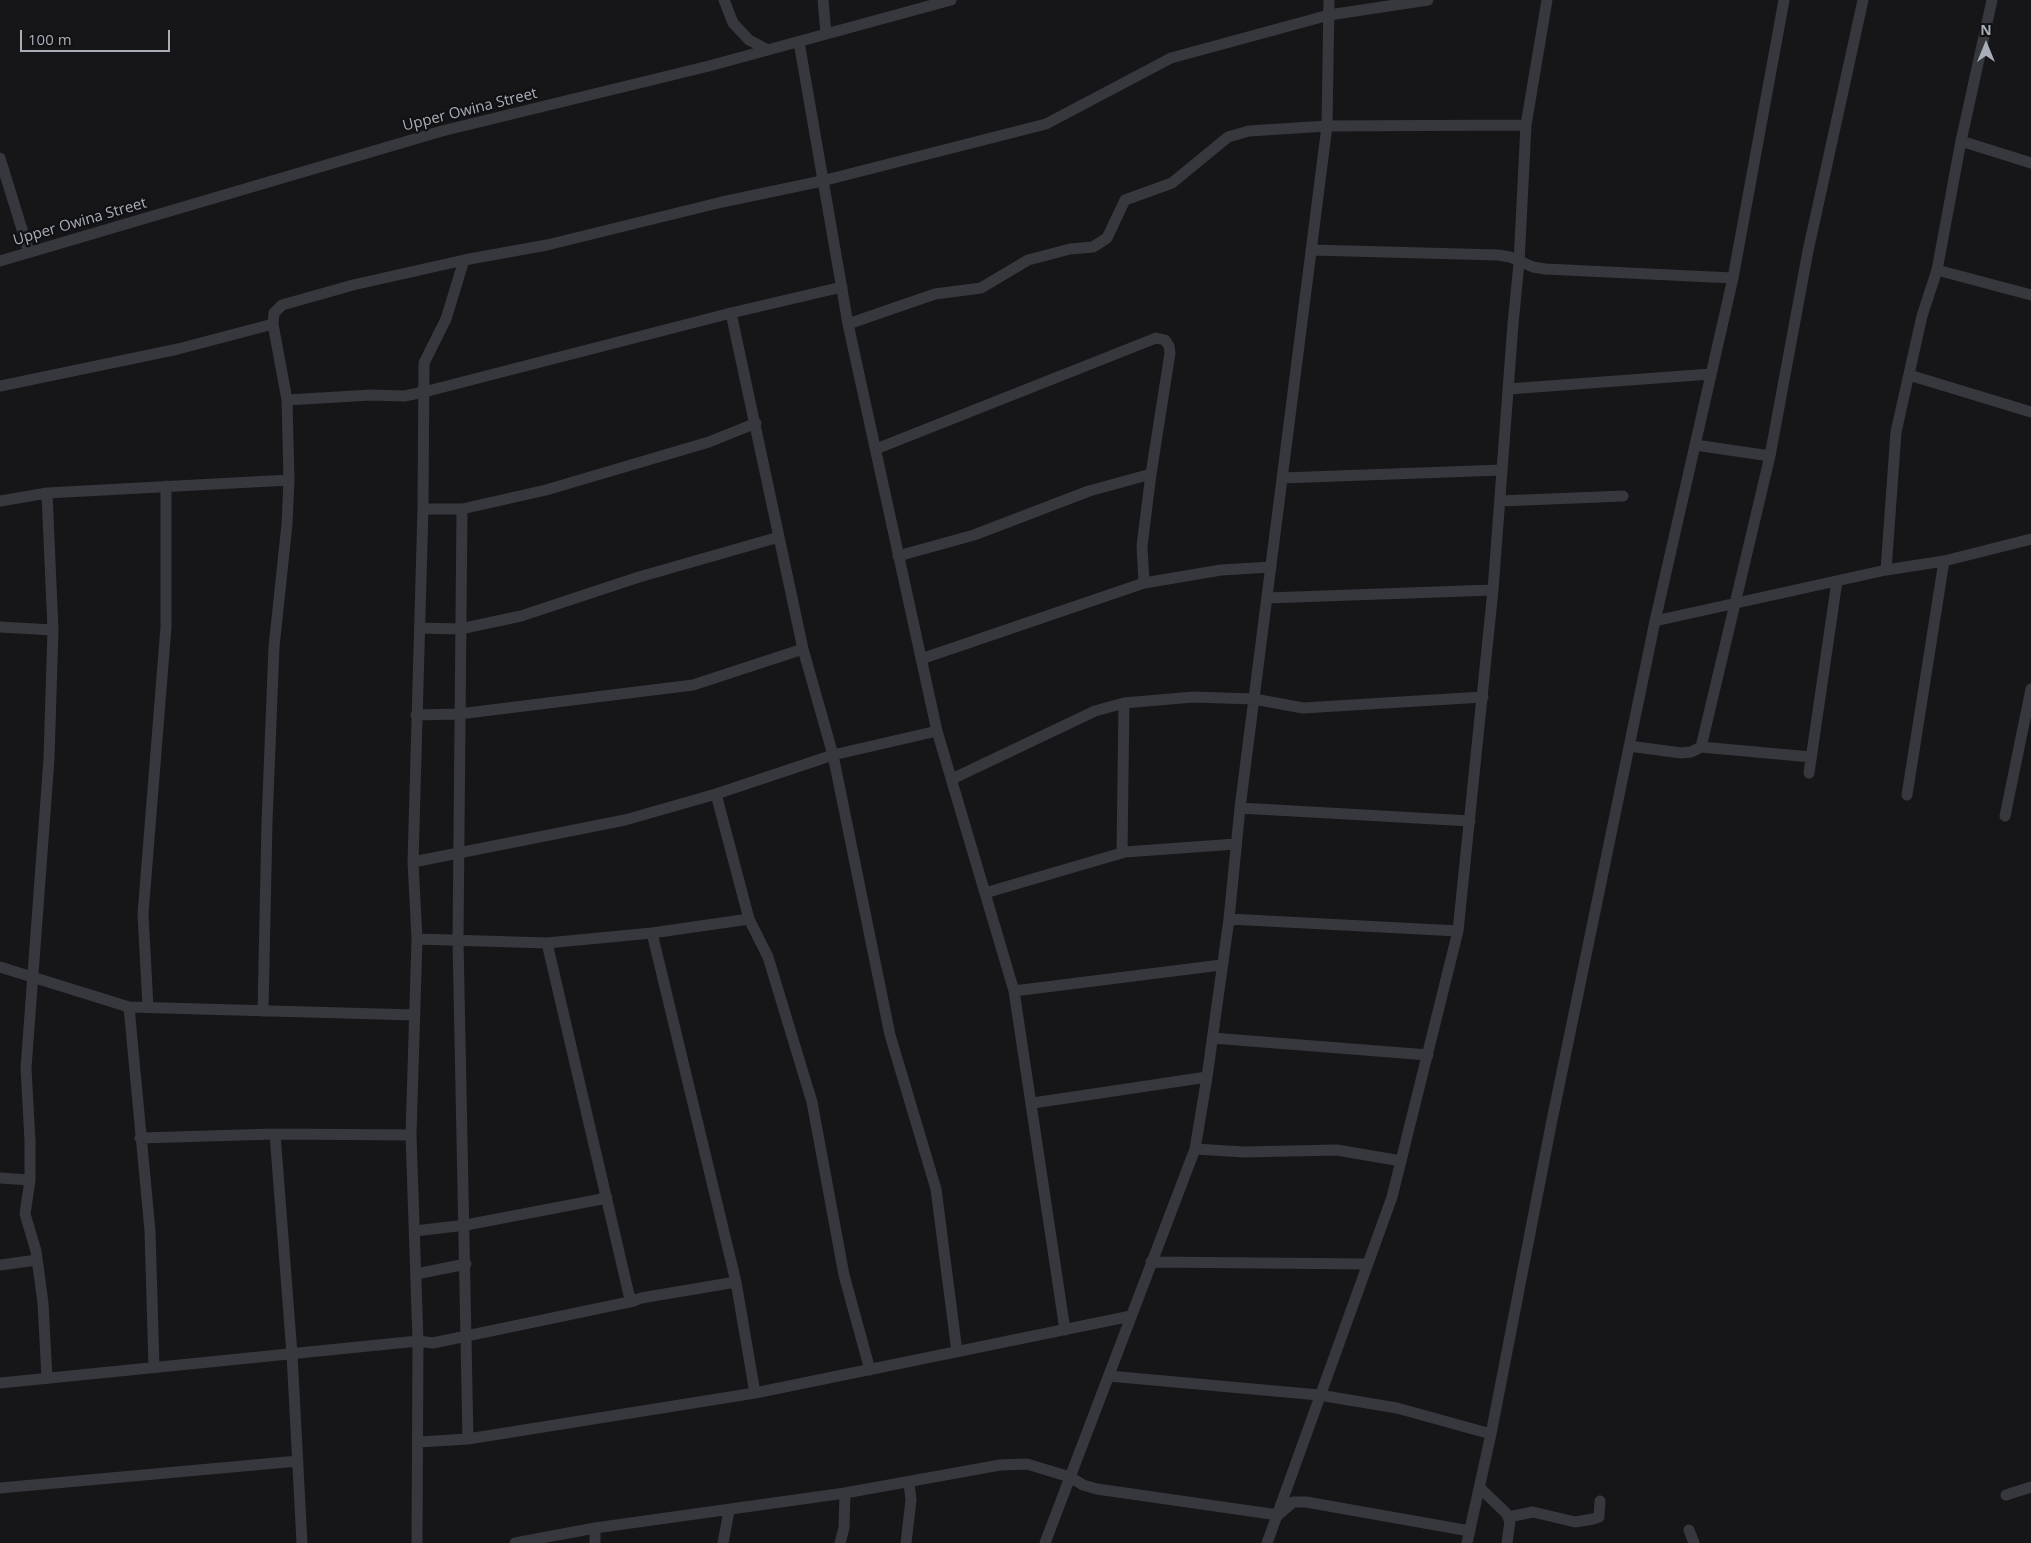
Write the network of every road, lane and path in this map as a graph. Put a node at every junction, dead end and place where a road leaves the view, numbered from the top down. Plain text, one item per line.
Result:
1 (724, 0) edge
2 (823, 0) edge
3 (951, 0) edge
4 (1329, 0) edge
5 (1428, 0) edge
6 (1547, 0) edge
7 (1784, 0) edge
8 (1863, 0) edge
9 (1992, 0) edge
10 (1329, 15) junction
11 (826, 34) junction
12 (799, 42) junction
13 (768, 50) junction
14 (1526, 125) junction
15 (1327, 126) junction
16 (1960, 141) junction
17 (0, 158) edge
18 (2031, 163) edge
19 (822, 182) junction
20 (1311, 250) junction
21 (29, 252) junction
22 (464, 260) junction
23 (0, 261) edge
24 (1520, 263) junction
25 (1937, 270) junction
26 (1733, 278) junction
27 (842, 287) junction
28 (2031, 295) edge
29 (731, 313) junction
30 (274, 324) junction
31 (848, 324) junction
32 (1711, 374) junction
33 (1909, 375) junction
34 (0, 386) edge
35 (1508, 389) junction
36 (424, 392) junction
37 (287, 400) junction
38 (2031, 412) edge
39 (756, 423) junction
40 (1695, 445) junction
41 (876, 449) junction
42 (1770, 456) junction
43 (1502, 470) junction
44 (1150, 474) junction
45 (1282, 478) junction
46 (289, 480) junction
47 (166, 486) junction
48 (47, 493) junction
49 (1623, 496) dead end
50 (0, 501) edge
51 (1500, 501) junction
52 (423, 509) junction
53 (462, 509) junction
54 (779, 536) junction
55 (2031, 539) edge
56 (898, 556) junction
57 (1944, 561) junction
58 (1271, 567) junction
59 (1886, 570) junction
60 (1837, 582) junction
61 (1144, 583) junction
62 (1493, 590) junction
63 (1267, 598) junction
64 (1733, 604) junction
65 (1654, 621) junction
66 (0, 627) edge
67 (420, 628) junction
68 (460, 628) junction
69 (53, 630) junction
70 (803, 649) junction
71 (921, 659) junction
72 (2031, 689) edge
73 (1483, 697) junction
74 (1254, 699) junction
75 (1124, 703) junction
76 (459, 714) junction
77 (416, 715) junction
78 (937, 731) junction
79 (1629, 746) junction
80 (1701, 747) junction
81 (833, 756) junction
82 (1811, 757) junction
83 (1809, 773) dead end
84 (952, 779) junction
85 (716, 794) junction
86 (1907, 795) dead end
87 (1240, 808) junction
88 (2005, 816) dead end
89 (1470, 821) junction
90 (1236, 844) junction
91 (1122, 853) junction
92 (459, 854) junction
93 (413, 862) junction
94 (985, 893) junction
95 (749, 919) junction
96 (1229, 919) junction
97 (1458, 931) junction
98 (652, 933) junction
99 (418, 939) junction
100 (458, 940) junction
101 (547, 943) junction
102 (1221, 965) junction
103 (0, 967) edge
104 (33, 978) junction
105 (1014, 990) junction
106 (128, 1007) junction
107 (148, 1007) junction
108 (263, 1011) junction
109 (415, 1015) junction
110 (1212, 1038) junction
111 (1428, 1055) junction
112 (1207, 1077) junction
113 (1033, 1103) junction
114 (275, 1134) junction
115 (411, 1135) junction
116 (140, 1138) junction
117 (1194, 1149) junction
118 (1401, 1161) junction
119 (0, 1178) edge
120 (30, 1180) junction
121 (607, 1198) junction
122 (466, 1225) junction
123 (415, 1231) junction
124 (37, 1260) junction
125 (1150, 1262) junction
126 (466, 1264) junction
127 (1368, 1264) junction
128 (0, 1265) edge
129 (416, 1274) junction
130 (736, 1282) junction
131 (634, 1302) junction
132 (1131, 1316) junction
133 (1065, 1330) junction
134 (465, 1336) junction
135 (418, 1341) junction
136 (957, 1352) junction
137 (292, 1354) junction
138 (154, 1367) junction
139 (870, 1370) junction
140 (1108, 1376) junction
141 (47, 1378) junction
142 (0, 1383) edge
143 (755, 1393) junction
144 (1319, 1395) junction
145 (1491, 1434) junction
146 (468, 1439) junction
147 (419, 1442) junction
148 (298, 1461) junction
149 (1070, 1477) junction
150 (909, 1483) junction
151 (2031, 1486) edge
152 (0, 1488) edge
153 (1480, 1488) junction
154 (845, 1493) junction
155 (2006, 1495) dead end
156 (1600, 1501) dead end
157 (729, 1511) junction
158 (1278, 1515) junction
159 (1508, 1517) junction
160 (595, 1528) junction
161 (1689, 1530) dead end
162 (1470, 1531) junction
163 (302, 1543) edge
164 (417, 1543) edge
165 (515, 1543) edge
166 (595, 1543) edge
167 (723, 1543) edge
168 (840, 1543) edge
169 (906, 1543) edge
170 (1045, 1543) edge
171 (1267, 1543) edge
172 (1467, 1543) edge
173 (1507, 1543) edge
174 (1694, 1543) edge

1 - 13 street
2 - 11 street
3 - 11 street, Upper Owina Street
4 - 10 street
5 - 10 street
6 - 14 street
7 - 26 street
8 - 42 street
9 - 16 street
10 - 15 street
10 - 19 street
11 - 12 street, Upper Owina Street
12 - 13 street, Upper Owina Street
12 - 19 street
13 - 21 street, Upper Owina Street
14 - 15 street
14 - 24 street
15 - 20 street
15 - 31 street
16 - 18 street
16 - 25 street
17 - 21 street
19 - 22 street
19 - 27 street
20 - 24 street
20 - 45 street
21 - 23 street, Upper Owina Street
22 - 30 street
22 - 36 street
24 - 26 street
24 - 35 street
25 - 28 street
25 - 33 street
26 - 32 street
27 - 29 street
27 - 31 street
29 - 36 street
29 - 39 street
30 - 34 street
30 - 37 street
31 - 41 street
32 - 35 street
32 - 40 street
33 - 38 street
33 - 59 street
35 - 43 street
36 - 37 street
36 - 52 street
37 - 46 street
39 - 53 street
39 - 54 street
40 - 42 street
40 - 65 street
41 - 44 street
41 - 56 street
42 - 64 street
43 - 45 street
43 - 51 street
44 - 56 street
44 - 61 street
45 - 58 street
46 - 47 street
46 - 108 street
47 - 48 street
47 - 107 street
48 - 50 street
48 - 69 street
49 - 51 street
51 - 62 street
52 - 53 street
52 - 67 street
53 - 68 street
54 - 68 street
54 - 70 street
55 - 57 street
56 - 71 street
57 - 59 street
57 - 86 street
58 - 61 street
58 - 63 street
59 - 60 street
60 - 64 street
60 - 82 street
61 - 71 street
62 - 63 street
62 - 73 street
63 - 74 street
64 - 65 street
64 - 80 street
65 - 79 street
66 - 69 street
67 - 68 street
67 - 77 street
68 - 76 street
69 - 104 street
70 - 76 street
70 - 81 street
71 - 78 street
72 - 88 street
73 - 74 street
73 - 89 street
74 - 75 street
74 - 87 street
75 - 84 street
75 - 91 street
76 - 77 street
76 - 92 street
77 - 93 street
78 - 81 street
78 - 84 street
79 - 80 street
79 - 145 street
80 - 82 street
81 - 85 street
81 - 136 street
82 - 83 street
84 - 94 street
85 - 92 street
85 - 95 street
87 - 89 street
87 - 90 street
89 - 97 street
90 - 91 street
90 - 96 street
91 - 94 street
92 - 93 street
92 - 100 street
93 - 99 street
94 - 105 street
95 - 98 street
95 - 139 street
96 - 97 street
96 - 102 street
97 - 111 street
98 - 101 street
98 - 130 street
99 - 100 street
99 - 109 street
100 - 101 street
100 - 122 street
101 - 121 street
102 - 105 street
102 - 110 street
103 - 104 street
104 - 106 street
104 - 120 street
105 - 113 street
106 - 107 street
106 - 116 street
107 - 108 street
108 - 109 street
109 - 115 street
110 - 111 street
110 - 112 street
111 - 118 street
112 - 113 street
112 - 117 street
113 - 133 street
114 - 115 street
114 - 116 street
114 - 137 street
115 - 123 street
116 - 138 street
117 - 118 street
117 - 125 street
118 - 127 street
119 - 120 street
120 - 124 street
121 - 122 street
121 - 131 street
122 - 123 street
122 - 126 street
123 - 129 street
124 - 128 street
124 - 141 street
125 - 127 street
125 - 132 street
126 - 129 street
126 - 134 street
127 - 144 street
129 - 135 street
130 - 131 street
130 - 143 street
131 - 134 street
132 - 133 street
132 - 140 street
133 - 136 street
134 - 135 street
134 - 146 street
135 - 137 street
135 - 147 street
136 - 139 street
137 - 138 street
137 - 148 street
138 - 141 street
139 - 143 street
140 - 144 street
140 - 149 street
141 - 142 street
143 - 146 street
144 - 145 street
144 - 158 street
145 - 153 street
146 - 147 street
147 - 164 street
148 - 152 street
148 - 163 street
149 - 150 street
149 - 158 street
149 - 170 street
150 - 154 street
150 - 169 street
151 - 155 street
153 - 159 street
153 - 162 street
154 - 157 street
154 - 168 street
156 - 159 street
157 - 160 street
157 - 167 street
158 - 162 street
158 - 171 street
159 - 173 street
160 - 165 street
160 - 166 street
161 - 174 street
162 - 172 street

